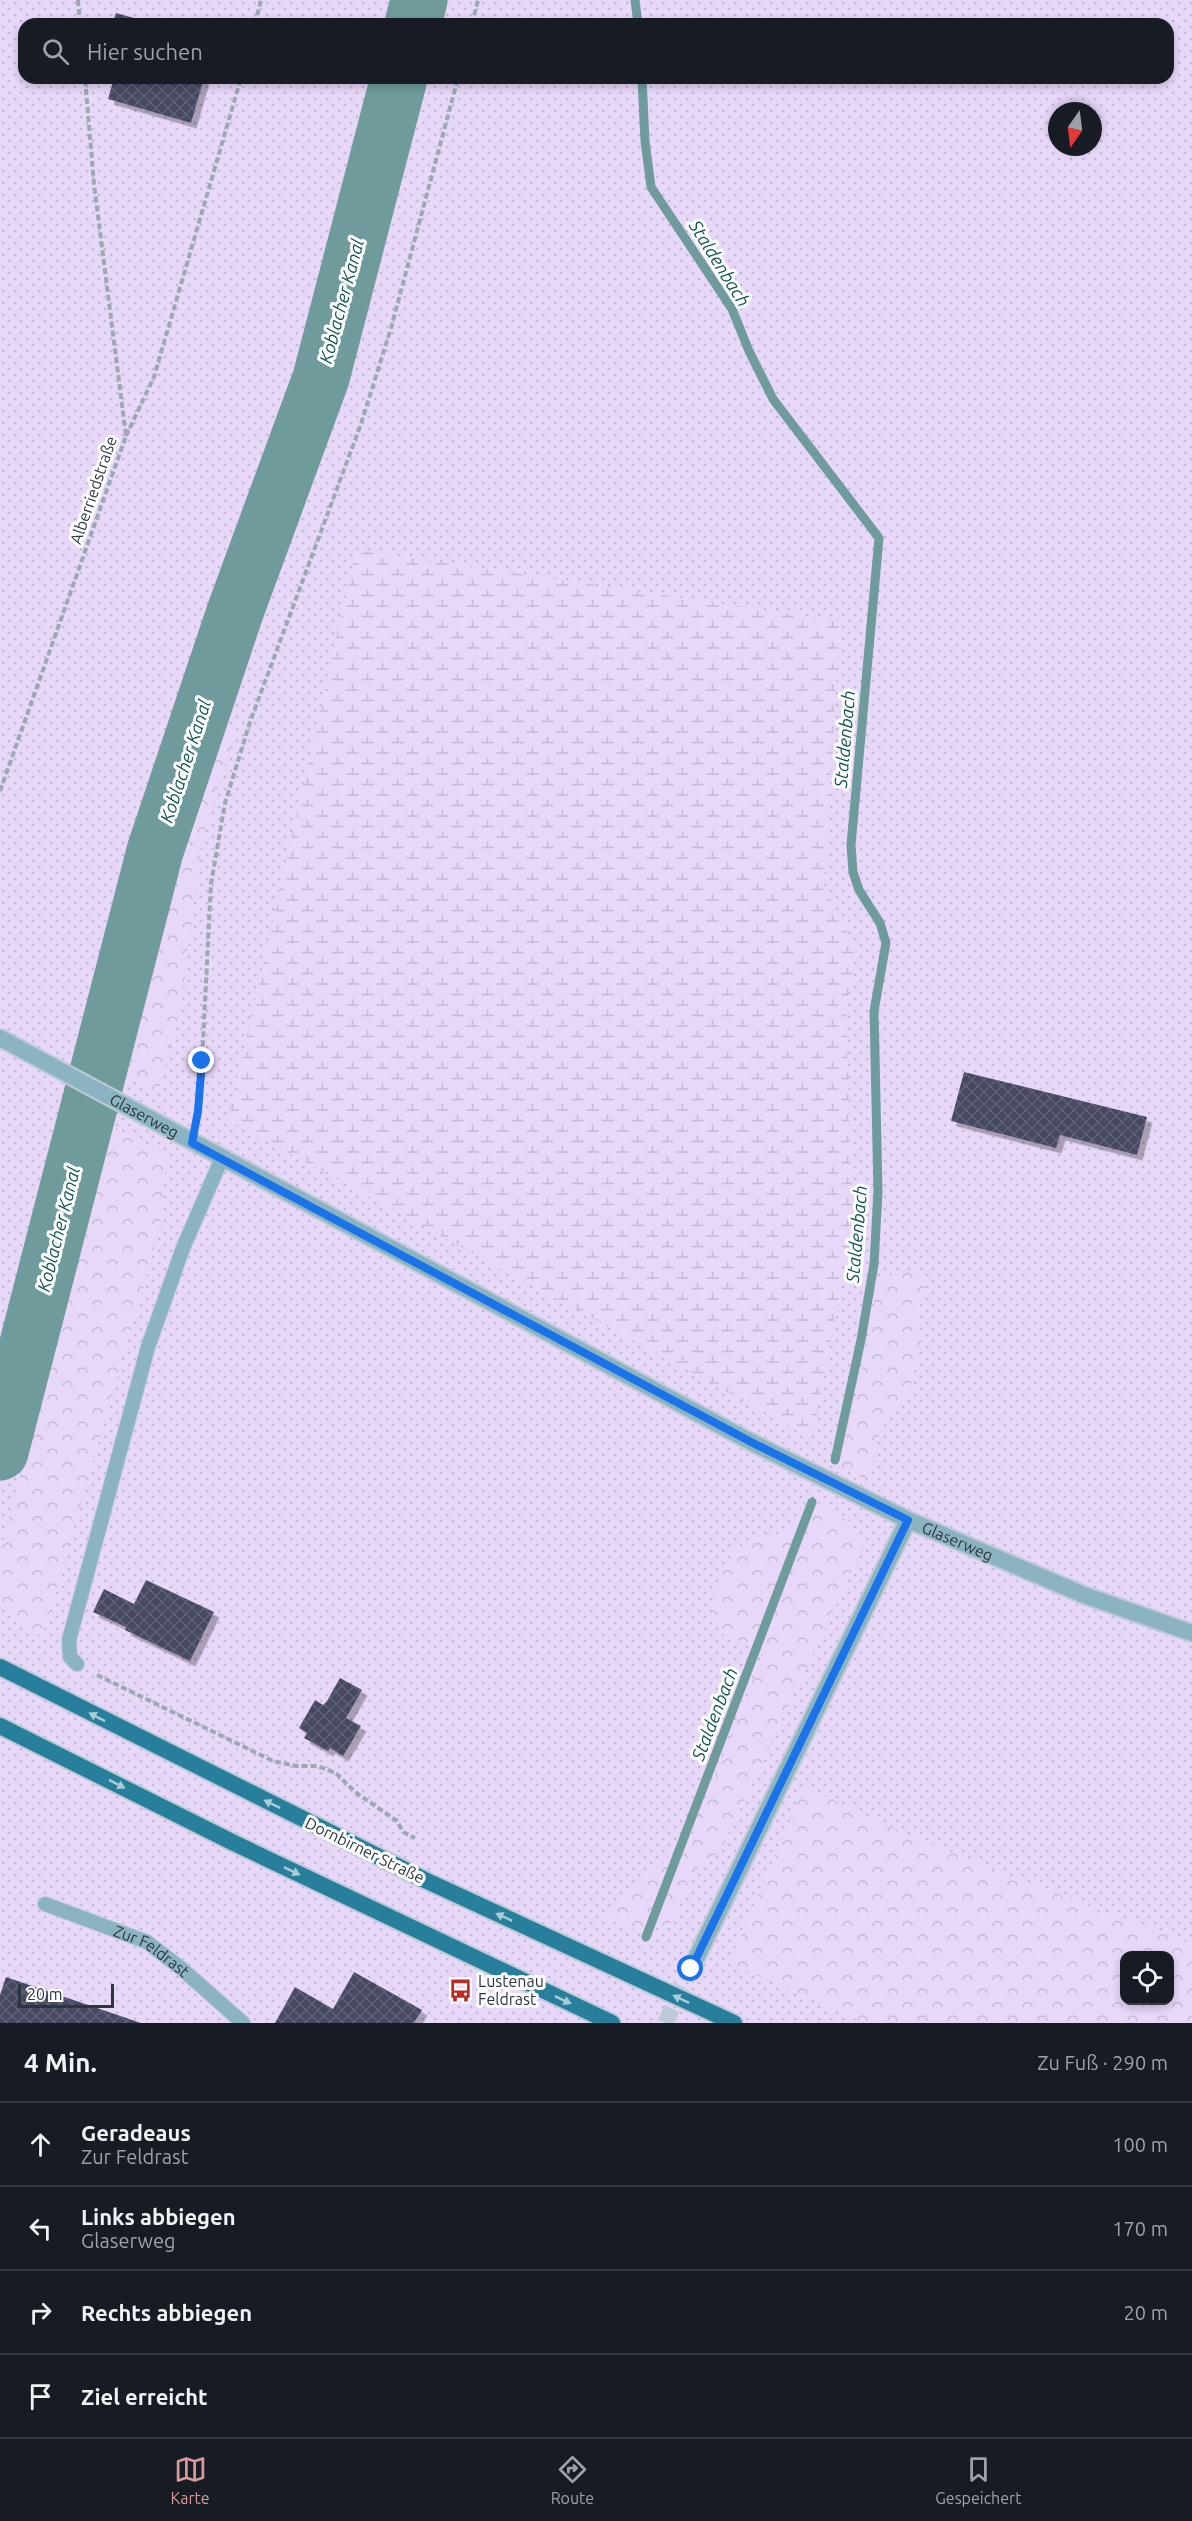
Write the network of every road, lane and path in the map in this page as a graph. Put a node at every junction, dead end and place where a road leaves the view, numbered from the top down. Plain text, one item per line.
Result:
1 (78, 0) edge
2 (261, 0) edge
3 (478, 0) edge
4 (80, 18) edge
5 (256, 18) edge
6 (474, 18) edge
7 (86, 84) edge
8 (239, 84) edge
9 (456, 84) edge
10 (126, 436) junction
11 (0, 791) edge
12 (0, 1038) edge
13 (192, 1143) junction
14 (222, 1158) junction
15 (908, 1520) junction
16 (1192, 1633) edge
17 (77, 1664) joint
18 (0, 1667) edge
19 (4, 1728) edge
20 (415, 1838) dead end
21 (45, 1904) dead end
22 (691, 1969) tunnel mouth
23 (243, 2023) edge
24 (612, 2023) edge
25 (734, 2023) edge

1 - 4 path
2 - 5 path
3 - 6 path
7 - 10 path, Alberriedstraße
8 - 10 path
9 - 13 path
10 - 11 path, Alberriedstraße
12 - 13 street, Glaserweg
13 - 14 street, Glaserweg
14 - 15 street, Glaserweg
14 - 17 lane
15 - 16 street, Glaserweg
15 - 22 street
17 - 20 path
25 -> 18 main road, Dornbirner Straße
19 -> 24 main road
21 - 23 lane, Zur Feldrast

